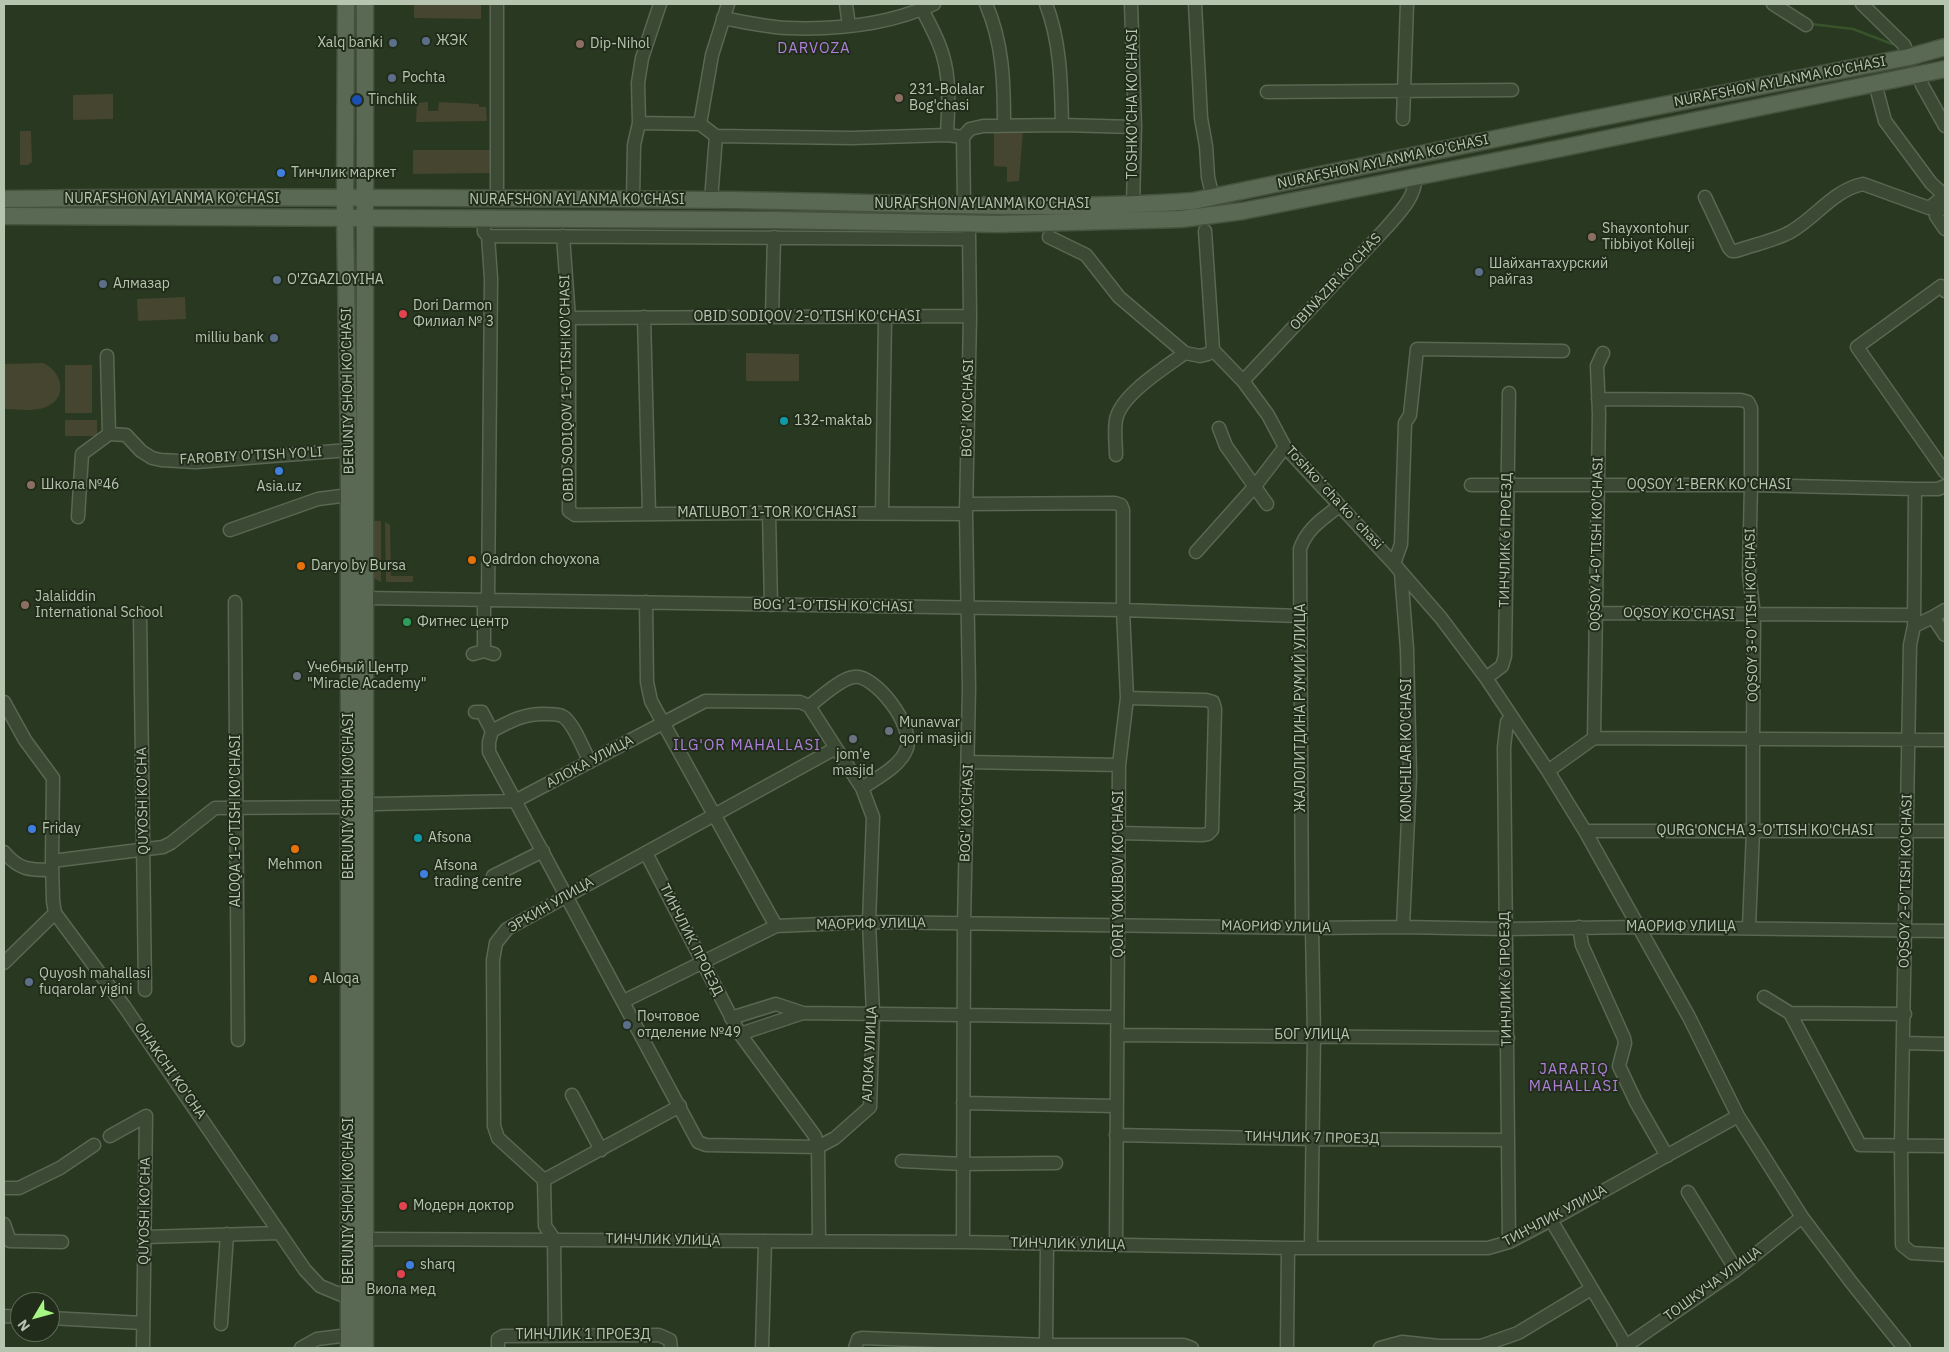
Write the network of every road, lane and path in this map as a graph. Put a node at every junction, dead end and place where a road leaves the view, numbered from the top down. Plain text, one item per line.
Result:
1 (346, 4) edge
2 (365, 4) edge
3 (497, 4) edge
4 (660, 4) edge
5 (728, 4) edge
6 (846, 4) edge
7 (986, 4) edge
8 (1046, 4) edge
9 (1132, 4) edge
10 (1194, 4) edge
11 (1406, 4) edge
12 (1773, 4) edge
13 (1862, 4) edge
14 (928, 6) edge
15 (722, 18) junction
16 (1806, 25) dead end
17 (849, 26) junction
18 (1945, 48) edge
19 (1909, 57) junction
20 (1945, 69) edge
21 (1834, 72) junction
22 (1919, 74) junction
23 (1876, 83) junction
24 (1512, 90) dead end
25 (1745, 90) junction
26 (1838, 91) junction
27 (1268, 92) dead end
28 (1403, 92) junction
29 (1748, 110) junction
30 (1403, 119) dead end
31 (639, 124) junction
32 (700, 124) junction
33 (1004, 125) junction
34 (1062, 125) junction
35 (1945, 126) edge
36 (1135, 127) junction
37 (947, 135) junction
38 (716, 136) junction
39 (963, 137) junction
40 (1415, 176) junction
41 (1945, 196) edge
42 (1705, 197) dead end
43 (99, 198) junction
44 (1213, 198) junction
45 (4, 199) edge
46 (167, 199) junction
47 (345, 199) junction
48 (365, 199) junction
49 (497, 199) junction
50 (571, 199) junction
51 (633, 200) junction
52 (711, 200) junction
53 (735, 200) junction
54 (1133, 204) junction
55 (964, 205) junction
56 (1945, 205) edge
57 (4, 216) edge
58 (99, 216) junction
59 (167, 217) junction
60 (345, 217) junction
61 (365, 218) junction
62 (484, 218) junction
63 (571, 219) junction
64 (734, 220) junction
65 (1945, 229) edge
66 (1205, 231) dead end
67 (488, 236) junction
68 (563, 236) junction
69 (774, 237) junction
70 (1048, 237) dead end
71 (1945, 291) edge
72 (970, 316) junction
73 (644, 317) junction
74 (772, 317) junction
75 (885, 317) junction
76 (569, 318) junction
77 (1213, 350) junction
78 (1563, 351) dead end
79 (1185, 353) junction
80 (1603, 353) dead end
81 (107, 356) dead end
82 (1243, 381) junction
83 (1508, 393) dead end
84 (1598, 399) junction
85 (1219, 428) dead end
86 (109, 434) junction
87 (1285, 447) junction
88 (349, 450) junction
89 (1116, 455) dead end
90 (1945, 472) edge
91 (1598, 484) junction
92 (1506, 485) junction
93 (1752, 485) junction
94 (1255, 486) junction
95 (1471, 486) dead end
96 (1945, 486) edge
97 (1915, 489) junction
98 (349, 495) junction
99 (1267, 504) dead end
100 (1120, 505) joint
101 (1339, 506) junction
102 (966, 509) junction
103 (569, 511) joint
104 (649, 513) junction
105 (769, 513) junction
106 (882, 514) junction
107 (78, 517) dead end
108 (230, 530) dead end
109 (1196, 552) dead end
110 (1397, 568) junction
111 (349, 576) junction
112 (365, 598) junction
113 (486, 599) junction
114 (235, 602) dead end
115 (646, 602) junction
116 (771, 605) junction
117 (966, 607) junction
118 (1123, 610) junction
119 (1945, 610) edge
120 (140, 612) dead end
121 (1595, 613) junction
122 (1754, 615) junction
123 (1300, 616) junction
124 (1933, 617) junction
125 (349, 618) junction
126 (1914, 620) junction
127 (1945, 635) edge
128 (484, 653) dead end
129 (1486, 678) junction
130 (1127, 698) junction
131 (4, 702) edge
132 (809, 706) junction
133 (475, 712) dead end
134 (1510, 717) junction
135 (663, 723) junction
136 (492, 732) junction
137 (1594, 738) junction
138 (1754, 739) junction
139 (1908, 740) junction
140 (1945, 740) edge
141 (836, 748) junction
142 (590, 762) junction
143 (968, 762) junction
144 (1119, 765) junction
145 (1548, 771) junction
146 (862, 788) junction
147 (515, 801) junction
148 (365, 805) junction
149 (349, 807) junction
150 (236, 808) junction
151 (714, 816) junction
152 (1586, 831) junction
153 (1753, 831) junction
154 (1907, 831) junction
155 (1945, 831) edge
156 (1119, 833) junction
157 (144, 849) junction
158 (542, 851) junction
159 (4, 852) edge
160 (646, 853) junction
161 (52, 866) junction
162 (493, 876) dead end
163 (567, 895) junction
164 (55, 913) junction
165 (869, 922) junction
166 (964, 924) junction
167 (1119, 924) junction
168 (776, 926) junction
169 (1403, 927) junction
170 (1638, 927) junction
171 (1749, 927) junction
172 (1307, 928) junction
173 (1579, 928) junction
174 (1505, 929) junction
175 (1905, 930) junction
176 (1945, 931) edge
177 (704, 962) junction
178 (4, 963) edge
179 (145, 990) dead end
180 (1764, 997) dead end
181 (624, 1001) junction
182 (803, 1013) junction
183 (1790, 1013) junction
184 (873, 1014) junction
185 (963, 1014) junction
186 (1904, 1014) junction
187 (1116, 1016) junction
188 (731, 1018) junction
189 (740, 1034) junction
190 (1117, 1035) junction
191 (1314, 1035) junction
192 (1508, 1038) junction
193 (238, 1040) dead end
194 (1904, 1044) junction
195 (1945, 1044) edge
196 (572, 1095) dead end
197 (963, 1103) junction
198 (680, 1106) junction
199 (1116, 1106) junction
200 (1738, 1116) junction
201 (1116, 1135) junction
202 (110, 1136) dead end
203 (1313, 1139) junction
204 (1507, 1140) junction
205 (94, 1145) dead end
206 (1901, 1145) junction
207 (1945, 1146) edge
208 (818, 1147) junction
209 (601, 1150) junction
210 (1667, 1156) junction
211 (902, 1161) dead end
212 (1056, 1163) dead end
213 (963, 1164) junction
214 (544, 1180) junction
215 (4, 1188) edge
216 (1688, 1192) dead end
217 (349, 1213) junction
218 (1802, 1217) junction
219 (1551, 1220) junction
220 (4, 1224) edge
221 (280, 1233) junction
222 (227, 1234) junction
223 (145, 1237) junction
224 (365, 1239) junction
225 (554, 1239) junction
226 (765, 1241) junction
227 (819, 1241) junction
228 (62, 1242) dead end
229 (963, 1242) junction
230 (1508, 1242) junction
231 (1047, 1244) junction
232 (1116, 1244) junction
233 (1311, 1247) junction
234 (1288, 1248) junction
235 (349, 1255) junction
236 (1945, 1255) edge
237 (1736, 1270) junction
238 (1591, 1290) junction
239 (349, 1298) junction
240 (60, 1319) edge
241 (143, 1323) junction
242 (222, 1324) dead end
243 (555, 1336) junction
244 (349, 1342) edge
245 (1046, 1345) junction
246 (1624, 1347) edge
247 (143, 1348) edge
248 (302, 1348) edge
249 (365, 1348) edge
250 (498, 1348) edge
251 (671, 1348) edge
252 (762, 1348) edge
253 (855, 1348) edge
254 (1192, 1348) edge
255 (1287, 1348) edge
256 (1380, 1348) edge
257 (1904, 1348) edge

1 - 47 main road, BERUNIY SHOH KO'CHASI
2 - 48 main road, BERUNIY SHOH KO'CHASI
3 - 49 street
4 - 31 street
5 - 15 street
6 - 17 street
7 - 33 street
8 - 34 street
9 - 36 street, TOSHKO'CHA KO'CHASI
10 - 44 street
11 - 28 street
12 - 16 street
13 - 19 street
14 - 17 street
14 - 37 street
15 - 17 street
15 - 32 street
18 - 19 main road, NURAFSHON AYLANMA KO'CHASI
19 - 21 main road, NURAFSHON AYLANMA KO'CHASI
20 - 22 main road, NURAFSHON AYLANMA KO'CHASI
21 - 25 main road, NURAFSHON AYLANMA KO'CHASI
21 - 26 main road
22 - 23 main road, NURAFSHON AYLANMA KO'CHASI
22 - 35 street
23 - 26 main road, NURAFSHON AYLANMA KO'CHASI
23 - 41 street
24 - 28 street
25 - 29 main road
25 - 44 main road, NURAFSHON AYLANMA KO'CHASI
26 - 29 main road, NURAFSHON AYLANMA KO'CHASI
27 - 28 street
28 - 30 street
29 - 40 main road, NURAFSHON AYLANMA KO'CHASI
31 - 32 street
31 - 51 street
32 - 38 street
33 - 34 street
33 - 39 street
34 - 36 street
36 - 54 street, TOSHKO'CHA KO'CHASI
37 - 38 street
37 - 39 street
38 - 52 street
39 - 55 street
40 - 64 main road, NURAFSHON AYLANMA KO'CHASI
40 - 82 street, OBINAZIR KO'CHAS
41 - 42 street
43 - 45 main road, NURAFSHON AYLANMA KO'CHASI
43 - 46 main road, NURAFSHON AYLANMA KO'CHASI
43 - 58 main road
44 - 54 main road, NURAFSHON AYLANMA KO'CHASI
46 - 47 main road, NURAFSHON AYLANMA KO'CHASI
46 - 59 main road
47 - 48 main road, NURAFSHON AYLANMA KO'CHASI
47 - 60 main road, BERUNIY SHOH KO'CHASI
48 - 49 main road, NURAFSHON AYLANMA KO'CHASI
48 - 61 main road, BERUNIY SHOH KO'CHASI
49 - 50 main road, NURAFSHON AYLANMA KO'CHASI
50 - 51 main road, NURAFSHON AYLANMA KO'CHASI
50 - 63 main road
51 - 52 main road, NURAFSHON AYLANMA KO'CHASI
52 - 53 main road, NURAFSHON AYLANMA KO'CHASI
53 - 55 main road, NURAFSHON AYLANMA KO'CHASI
53 - 64 main road
54 - 55 main road, NURAFSHON AYLANMA KO'CHASI
56 - 65 street
57 - 58 main road, NURAFSHON AYLANMA KO'CHASI
58 - 59 main road, NURAFSHON AYLANMA KO'CHASI
59 - 60 main road, NURAFSHON AYLANMA KO'CHASI
60 - 61 main road, NURAFSHON AYLANMA KO'CHASI
60 - 88 main road, BERUNIY SHOH KO'CHASI
61 - 62 main road, NURAFSHON AYLANMA KO'CHASI
61 - 112 main road, BERUNIY SHOH KO'CHASI
62 - 63 main road, NURAFSHON AYLANMA KO'CHASI
62 - 67 street
63 - 64 main road, NURAFSHON AYLANMA KO'CHASI
66 - 77 street
67 - 68 street
67 - 113 street
68 - 69 street
68 - 76 street, OBID SODIQOV 1-O'TISH KO'CHASI
69 - 72 street, BOG' KO'CHASI
69 - 74 street
70 - 79 street
71 - 90 street
72 - 75 street, OBID SODIQOV 2-O'TISH KO'CHASI
72 - 102 street, BOG' KO'CHASI
73 - 74 street, OBID SODIQOV 2-O'TISH KO'CHASI
73 - 76 street, OBID SODIQOV 2-O'TISH KO'CHASI
73 - 104 street
74 - 75 street, OBID SODIQOV 2-O'TISH KO'CHASI
75 - 106 street
76 - 103 street, OBID SODIQOV 1-O'TISH KO'CHASI
77 - 79 street
77 - 82 street, Toshkoʻcha koʻchasi
78 - 110 street, KONCHILAR KO'CHASI
79 - 89 street
80 - 84 street, OQSOY 4-O'TISH KO'CHASI
81 - 86 street
82 - 87 street, Toshkoʻcha koʻchasi
83 - 92 street, ТИНЧЛИК 6 ПРОЕЗД
84 - 91 street, OQSOY 4-O'TISH KO'CHASI
84 - 93 street, OQSOY 3-O'TISH KO'CHASI
85 - 94 street
86 - 88 street, FAROBIY O'TISH YO'LI
86 - 107 street
87 - 94 street
87 - 101 street, Toshkoʻcha koʻchasi
88 - 98 main road, BERUNIY SHOH KO'CHASI
91 - 92 street, OQSOY 1-BERK KO'CHASI
91 - 93 street, OQSOY 1-BERK KO'CHASI
91 - 121 street, OQSOY 4-O'TISH KO'CHASI
92 - 95 street, OQSOY 1-BERK KO'CHASI
92 - 129 street, ТИНЧЛИК 6 ПРОЕЗД
93 - 97 street, OQSOY 1-BERK KO'CHASI
93 - 122 street, OQSOY 3-O'TISH KO'CHASI
94 - 99 street
94 - 109 street
96 - 97 street, OQSOY 1-BERK KO'CHASI
97 - 126 street, OQSOY 2-O'TISH KO'CHASI
98 - 108 street
98 - 111 main road, BERUNIY SHOH KO'CHASI
100 - 102 street, MATLUBOT 1-TOR KO'CHASI
100 - 118 street, QORI YOKUBOV KO'CHASI
101 - 110 street, Toshkoʻcha koʻchasi
101 - 123 street, ЖАЛОЛИТДИНА РУМИЙ УЛИЦА
102 - 106 street, MATLUBOT 1-TOR KO'CHASI
102 - 117 street, BOG' KO'CHASI
103 - 104 street, MATLUBOT 1-TOR KO'CHASI
104 - 105 street, MATLUBOT 1-TOR KO'CHASI
105 - 106 street, MATLUBOT 1-TOR KO'CHASI
105 - 116 street
110 - 129 street, Toshkoʻcha koʻchasi
110 - 169 street, KONCHILAR KO'CHASI
111 - 112 street
111 - 125 main road, BERUNIY SHOH KO'CHASI
112 - 113 street, BOG' 1-O'TISH KO'CHASI
112 - 125 street
112 - 148 main road, BERUNIY SHOH KO'CHASI
113 - 115 street, BOG' 1-O'TISH KO'CHASI
113 - 128 street
114 - 150 street, ALOQA 1-O'TISH KO'CHASI
115 - 116 street, BOG' 1-O'TISH KO'CHASI
115 - 135 street
116 - 117 street, BOG' 1-O'TISH KO'CHASI
117 - 118 street, BOG' 1-O'TISH KO'CHASI
117 - 143 street, BOG' KO'CHASI
118 - 123 street, BOG' 1-O'TISH KO'CHASI
118 - 130 street, QORI YOKUBOV KO'CHASI
119 - 124 street, OQSOY KO'CHASI
120 - 157 street, QUYOSH KO'CHA
121 - 122 street, OQSOY KO'CHASI
121 - 137 street, OQSOY 4-O'TISH KO'CHASI
122 - 126 street, OQSOY KO'CHASI
122 - 138 street, OQSOY 3-O'TISH KO'CHASI
123 - 172 street, ЖАЛОЛИТДИНА РУМИЙ УЛИЦА
124 - 126 street, OQSOY KO'CHASI
124 - 127 street
125 - 149 main road, BERUNIY SHOH KO'CHASI
126 - 139 street, OQSOY 2-O'TISH KO'CHASI
129 - 134 street, Toshkoʻcha koʻchasi
130 - 144 street, QORI YOKUBOV KO'CHASI
130 - 156 street
131 - 161 street
132 - 135 street, АЛОКА УЛИЦА
132 - 141 street, АЛОКА УЛИЦА
132 - 146 street
133 - 136 street
134 - 145 street, Toshkoʻcha koʻchasi
134 - 174 street, ТИНЧЛИК 6 ПРОЕЗД
135 - 142 street, АЛОКА УЛИЦА
135 - 151 street
136 - 142 street
136 - 147 street
137 - 138 street
137 - 145 street
138 - 139 street
138 - 153 street, OQSOY 3-O'TISH KO'CHASI
139 - 140 street
139 - 154 street, OQSOY 2-O'TISH KO'CHASI
141 - 146 street, АЛОКА УЛИЦА
141 - 151 street, ЭРКИН УЛИЦА
142 - 147 street, АЛОКА УЛИЦА
143 - 144 street
143 - 166 street, BOG' KO'CHASI
144 - 156 street, QORI YOKUBOV KO'CHASI
145 - 152 street, Toshkoʻcha koʻchasi
146 - 165 street, АЛОКА УЛИЦА
147 - 148 street, АЛОКА УЛИЦА
147 - 158 street
148 - 149 street, АЛОКА УЛИЦА
148 - 224 main road, BERUNIY SHOH KO'CHASI
149 - 150 street, АЛОКА УЛИЦА
149 - 217 main road, BERUNIY SHOH KO'CHASI
150 - 157 street, АЛОКА УЛИЦА
150 - 193 street, ALOQA 1-O'TISH KO'CHASI
151 - 160 street, ЭРКИН УЛИЦА
151 - 168 street
152 - 153 street, QURG'ONCHA 3-O'TISH KO'CHASI
152 - 170 street, Toshkoʻcha koʻchasi
153 - 154 street, QURG'ONCHA 3-O'TISH KO'CHASI
153 - 171 street, OQSOY 3-O'TISH KO'CHASI
154 - 155 street, QURG'ONCHA 3-O'TISH KO'CHASI
154 - 175 street, OQSOY 2-O'TISH KO'CHASI
156 - 167 street, QORI YOKUBOV KO'CHASI
157 - 161 street, АЛОКА УЛИЦА
157 - 179 street, QUYOSH KO'CHA
158 - 162 street
158 - 163 street
159 - 161 street, АЛОКА УЛИЦА
160 - 163 street, ЭРКИН УЛИЦА
160 - 177 street, ТИНЧЛИК ПРОЕЗД
161 - 164 street
163 - 181 street
163 - 214 street, ЭРКИН УЛИЦА
164 - 178 street
164 - 221 street, OHAKCHI KO'CHA
165 - 166 street, МАОРИФ УЛИЦА
165 - 168 street, МАОРИФ УЛИЦА
165 - 184 street, АЛОКА УЛИЦА
166 - 167 street, МАОРИФ УЛИЦА
166 - 185 street, BOG' KO'CHASI
167 - 172 street, МАОРИФ УЛИЦА
167 - 187 street, QORI YOKUBOV KO'CHASI
168 - 177 street, МАОРИФ УЛИЦА
169 - 172 street, МАОРИФ УЛИЦА
169 - 174 street, МАОРИФ УЛИЦА
170 - 171 street, МАОРИФ УЛИЦА
170 - 173 street, МАОРИФ УЛИЦА
170 - 200 street, Toshkoʻcha koʻchasi
171 - 175 street, МАОРИФ УЛИЦА
172 - 191 street, ЖАЛОЛИТДИНА РУМИЙ УЛИЦА
173 - 174 street, МАОРИФ УЛИЦА
173 - 210 street
174 - 192 street, ТИНЧЛИК 6 ПРОЕЗД
175 - 176 street, МАОРИФ УЛИЦА
175 - 186 street, OQSOY 2-O'TISH KO'CHASI
177 - 181 street, МАОРИФ УЛИЦА
177 - 188 street, ТИНЧЛИК ПРОЕЗД
180 - 183 street
181 - 198 street
182 - 184 street
182 - 188 street
182 - 189 street
183 - 186 street
183 - 206 street
184 - 185 street
184 - 208 street, АЛОКА УЛИЦА
185 - 187 street
185 - 197 street, BOG' KO'CHASI
186 - 194 street, OQSOY 2-O'TISH KO'CHASI
187 - 190 street, QORI YOKUBOV KO'CHASI
188 - 189 street, ТИНЧЛИК ПРОЕЗД
189 - 208 street, ТИНЧЛИК ПРОЕЗД
190 - 191 street, БОГ УЛИЦА
190 - 199 street, QORI YOKUBOV KO'CHASI
191 - 192 street, БОГ УЛИЦА
191 - 203 street, ЖАЛОЛИТДИНА РУМИЙ УЛИЦА
192 - 204 street, ТИНЧЛИК 6 ПРОЕЗД
194 - 195 street
194 - 206 street, OQSOY 2-O'TISH KO'CHASI
196 - 209 street
197 - 199 street
197 - 213 street, BOG' KO'CHASI
198 - 208 street
198 - 209 street
199 - 201 street, QORI YOKUBOV KO'CHASI
200 - 210 street, ТИНЧЛИК УЛИЦА
200 - 218 street, Toshkoʻcha koʻchasi
201 - 203 street, ТИНЧЛИК 7 ПРОЕЗД
201 - 232 street, QORI YOKUBOV KO'CHASI
202 - 223 street, QUYOSH KO'CHA
203 - 204 street, ТИНЧЛИК 7 ПРОЕЗД
203 - 233 street, ЖАЛОЛИТДИНА РУМИЙ УЛИЦА
204 - 230 street, ТИНЧЛИК 6 ПРОЕЗД
205 - 215 street
206 - 207 street
206 - 236 street, OQSOY 2-O'TISH KO'CHASI
208 - 227 street, ТИНЧЛИК ПРОЕЗД
209 - 214 street
210 - 219 street, ТИНЧЛИК УЛИЦА
211 - 213 street
212 - 213 street
213 - 229 street, BOG' KO'CHASI
214 - 225 street
216 - 237 street
217 - 224 street
217 - 235 main road, BERUNIY SHOH KO'CHASI
218 - 237 street, ТОШКУЧА УЛИЦА
218 - 257 street, Toshkoʻcha koʻchasi
219 - 230 street, ТИНЧЛИК УЛИЦА
219 - 238 street
220 - 228 street
221 - 222 street
221 - 239 street, OHAKCHI KO'CHA
222 - 223 street
222 - 242 street
223 - 241 street, QUYOSH KO'CHA
224 - 225 street, ТИНЧЛИК УЛИЦА
224 - 235 street
224 - 249 main road, BERUNIY SHOH KO'CHASI
225 - 226 street, ТИНЧЛИК УЛИЦА
225 - 243 street
226 - 227 street, ТИНЧЛИК УЛИЦА
226 - 252 street
227 - 229 street, ТИНЧЛИК УЛИЦА
229 - 231 street, ТИНЧЛИК УЛИЦА
230 - 233 street, ТИНЧЛИК УЛИЦА
231 - 232 street, ТИНЧЛИК УЛИЦА
231 - 245 street
232 - 234 street, ТИНЧЛИК УЛИЦА
233 - 234 street, ТИНЧЛИК УЛИЦА
234 - 255 street
235 - 239 main road, BERUNIY SHOH KO'CHASI
237 - 246 street, ТОШКУЧА УЛИЦА
238 - 246 street
238 - 256 street
239 - 244 main road, BERUNIY SHOH KO'CHASI
240 - 241 street
241 - 247 street, QUYOSH KO'CHA
243 - 250 street, ТИНЧЛИК 1 ПРОЕЗД
243 - 251 street, ТИНЧЛИК 1 ПРОЕЗД
244 - 248 street
245 - 253 street
245 - 254 street

